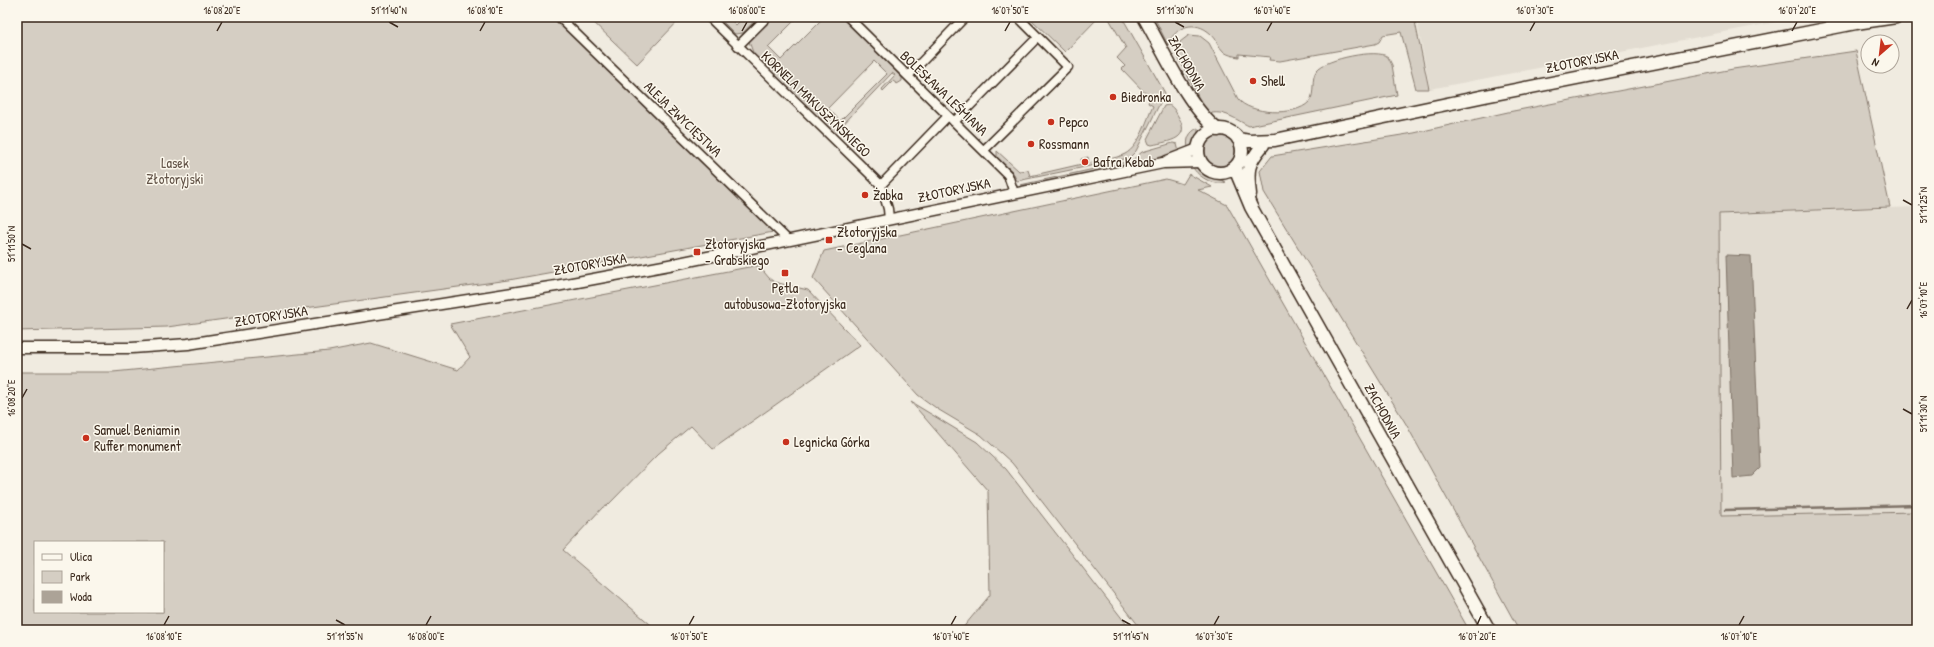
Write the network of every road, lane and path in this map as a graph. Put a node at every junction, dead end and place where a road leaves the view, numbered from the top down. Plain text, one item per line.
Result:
1 (559, 17) edge
2 (709, 17) edge
3 (767, 17) edge
4 (966, 17) edge
5 (1018, 17) edge
6 (1144, 17) edge
7 (1896, 17) edge
8 (852, 18) edge
9 (1033, 42) dead end
10 (738, 46) junction
11 (908, 76) junction
12 (1193, 103) junction
13 (951, 119) junction
14 (1218, 130) junction
15 (1203, 137) junction
16 (1238, 139) junction
17 (1275, 140) junction
18 (1263, 145) junction
19 (1198, 149) junction
20 (984, 150) junction
21 (1238, 161) junction
22 (1201, 162) junction
23 (1163, 163) junction
24 (1220, 173) junction
25 (881, 185) junction
26 (1014, 193) junction
27 (1251, 207) junction
28 (889, 219) junction
29 (788, 240) junction
30 (17, 348) edge
31 (1489, 630) edge

1 - 29 street, ALEJA ZWYCIĘSTWA
2 - 10 street, KORNELA MAKUSZYŃSKIEGO
3 - 10 street
4 - 11 street
5 - 20 street
6 - 12 main road, ZACHODNIA
7 - 17 main road, ZŁOTORYJSKA
8 - 11 street, BOLESŁAWA LEŚMIANA
9 - 13 street
10 - 25 street, KORNELA MAKUSZYŃSKIEGO
11 - 13 street, BOLESŁAWA LEŚMIANA
12 - 14 main road, ZACHODNIA
12 - 15 main road, ZACHODNIA
13 - 20 street, BOLESŁAWA LEŚMIANA
13 - 25 street
14 - 15 main road
14 - 16 main road
15 - 19 main road
16 - 17 main road, ZŁOTORYJSKA
16 - 21 main road
17 - 18 main road, ZŁOTORYJSKA
18 - 21 main road, ZŁOTORYJSKA
18 - 27 main road
19 - 22 main road
19 - 23 street, ZŁOTORYJSKA
20 - 26 street, BOLESŁAWA LEŚMIANA
21 - 24 main road
21 - 27 main road, ZACHODNIA
22 - 23 street, ZŁOTORYJSKA
22 - 24 main road
23 - 26 street, ZŁOTORYJSKA
24 - 27 main road, ZACHODNIA
25 - 28 street, KORNELA MAKUSZYŃSKIEGO
26 - 28 street, ZŁOTORYJSKA
27 - 31 main road, ZACHODNIA
28 - 29 street, ZŁOTORYJSKA
29 - 30 street, ZŁOTORYJSKA

